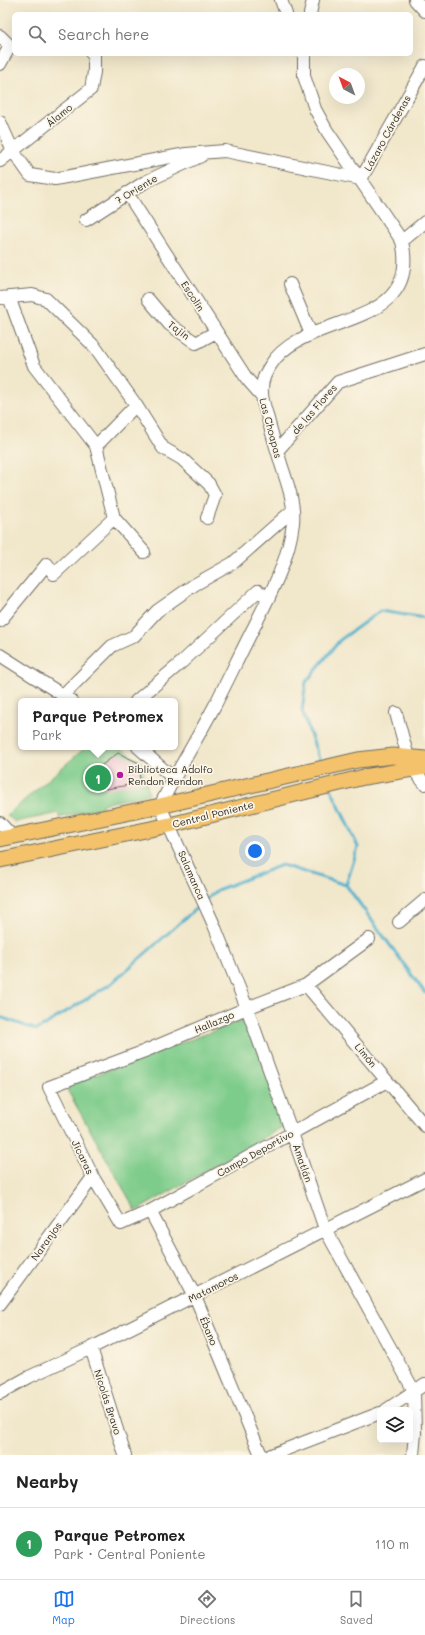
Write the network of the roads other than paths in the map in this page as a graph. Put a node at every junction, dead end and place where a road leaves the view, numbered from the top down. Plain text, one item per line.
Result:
1 (281, 0) edge
2 (313, 0) edge
3 (416, 0) edge
4 (425, 11) edge
5 (285, 12) edge
6 (310, 12) edge
7 (0, 36) edge
8 (12, 46) edge
9 (93, 56) edge
10 (304, 56) edge
11 (0, 64) edge
12 (425, 66) edge
13 (0, 122) edge
14 (13, 151) junction
15 (210, 152) junction
16 (0, 161) edge
17 (361, 179) junction
18 (127, 193) junction
19 (86, 220) dead end
20 (425, 222) edge
21 (402, 241) junction
22 (290, 284) dead end
23 (5, 298) edge
24 (148, 299) dead end
25 (216, 332) junction
26 (311, 334) junction
27 (425, 354) edge
28 (262, 396) junction
29 (136, 405) junction
30 (96, 446) junction
31 (277, 451) junction
32 (293, 510) junction
33 (114, 518) junction
34 (207, 518) dead end
35 (144, 552) dead end
36 (269, 598) junction
37 (0, 621) edge
38 (0, 655) edge
39 (67, 698) edge
40 (140, 698) edge
41 (396, 713) dead end
42 (141, 750) edge
43 (425, 759) edge
44 (415, 764) edge
45 (173, 778) junction
46 (425, 784) edge
47 (160, 806) junction
48 (0, 823) edge
49 (170, 825) junction
50 (6, 838) edge
51 (0, 860) edge
52 (425, 900) edge
53 (399, 922) dead end
54 (214, 925) joint
55 (369, 939) dead end
56 (306, 985) junction
57 (247, 1008) junction
58 (387, 1080) junction
59 (49, 1086) joint
60 (425, 1126) edge
61 (292, 1133) junction
62 (93, 1177) junction
63 (425, 1179) edge
64 (150, 1211) junction
65 (121, 1224) joint
66 (325, 1229) junction
67 (195, 1296) junction
68 (0, 1304) edge
69 (91, 1348) junction
70 (425, 1384) edge
71 (414, 1391) junction
72 (0, 1393) edge
73 (390, 1407) edge
74 (377, 1414) edge
75 (125, 1455) edge
76 (261, 1455) edge
77 (271, 1455) edge
78 (413, 1455) edge

1 - 5 street
2 - 6 street
3 - 4 street
7 - 8 street
8 - 11 street
9 - 14 street, Álamo
10 - 17 street, Las Choapas
12 - 17 street, Lázaro Cárdenas
13 - 14 street
14 - 15 street
14 - 16 street, Álamo
15 - 17 street
15 - 18 street, 7 Oriente
17 - 21 street, Las Choapas
18 - 19 street, 7 Oriente
18 - 25 street, Escolín
20 - 21 street
21 - 26 street, Las Choapas
22 - 26 street
23 - 29 street
23 - 30 street
24 - 25 street, Tajín
25 - 28 street, Escolín
26 - 28 street, Las Choapas
27 - 31 street, de las Flores
28 - 31 street, Las Choapas
29 - 30 street
29 - 34 street
30 - 33 street
31 - 32 street, Las Choapas
32 - 36 street, Las Choapas
32 - 39 street
33 - 35 street
33 - 37 street
36 - 40 street
36 - 45 street, Las Choapas
38 - 39 street
41 - 44 street
42 - 45 street
43 - 44 main road, Central Poniente
44 - 46 street
44 - 47 main road, Central Poniente
44 - 49 main road, Central Poniente
45 - 47 street, Las Choapas
47 - 49 street
47 - 50 main road, Central Poniente
48 - 50 street
49 - 51 main road, Central Poniente
49 - 54 street, Salamanca
52 - 53 street
54 - 57 street, Amatlán
55 - 56 street, Hallazgo
56 - 57 street, Hallazgo
56 - 58 street, Limón
57 - 59 street, Hallazgo
57 - 61 street, Amatlán
58 - 60 street, Limón
58 - 61 street, Campo Deportivo
59 - 62 street, Jicaras
61 - 64 street, Campo Deportivo
61 - 66 street, Amatlán
62 - 65 street, Jicaras
62 - 68 street, Naranjos
63 - 66 street, Matamoros
64 - 65 street, Campo Deportivo
64 - 67 street, Ébano
66 - 67 street, Matamoros
66 - 71 street, Amatlán
67 - 69 street, Matamoros
67 - 76 street, Ébano
69 - 72 street, Matamoros
69 - 75 street, Nicolás Bravo
70 - 71 street
71 - 73 street
71 - 78 street
74 - 77 street

